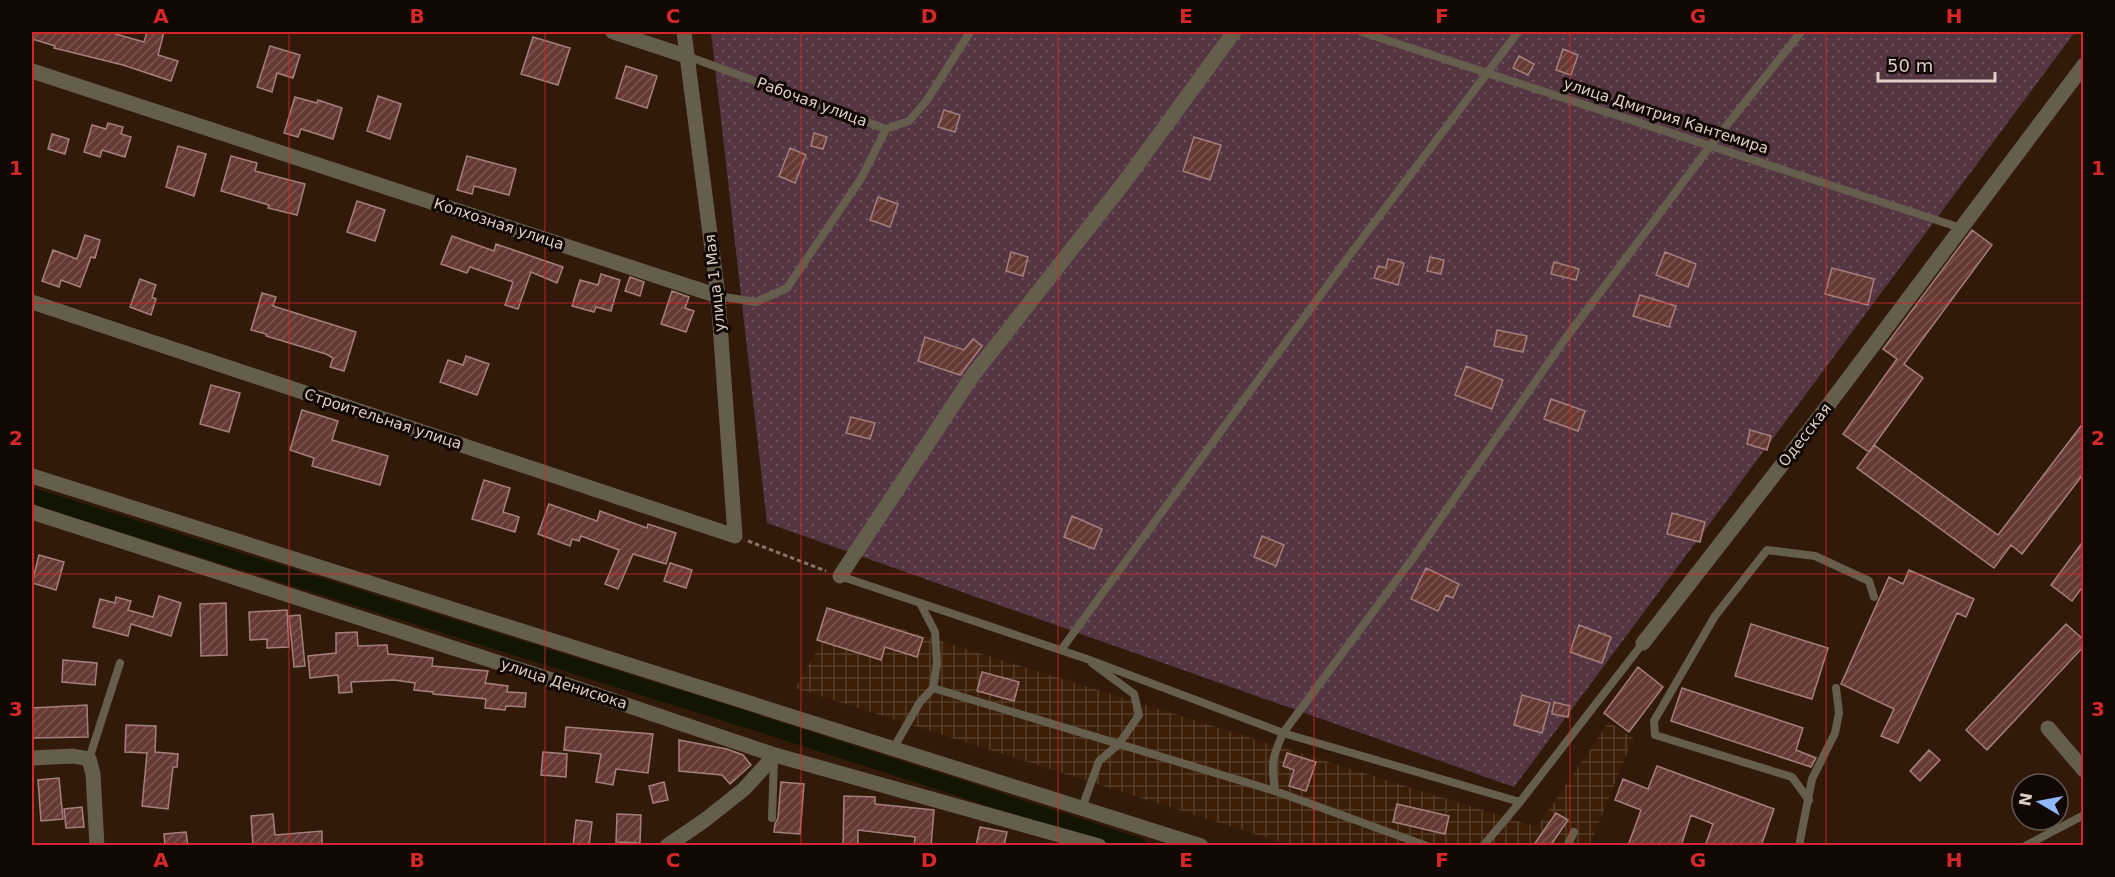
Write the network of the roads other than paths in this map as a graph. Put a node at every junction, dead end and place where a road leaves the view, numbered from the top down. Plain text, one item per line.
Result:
1 (613, 32) edge
2 (684, 32) edge
3 (970, 32) edge
4 (1234, 32) edge
5 (1362, 32) edge
6 (1518, 32) edge
7 (1801, 32) edge
8 (686, 56) junction
9 (2084, 64) edge
10 (32, 71) edge
11 (1488, 72) junction
12 (886, 129) junction
13 (1711, 145) junction
14 (1961, 228) junction
15 (718, 296) junction
16 (32, 302) edge
17 (32, 476) edge
18 (32, 512) edge
19 (735, 536) joint
20 (840, 576) joint
21 (1874, 597) dead end
22 (920, 603) junction
23 (1643, 643) joint
24 (1061, 650) junction
25 (1087, 659) junction
26 (120, 663) dead end
27 (933, 688) junction
28 (1836, 688) dead end
29 (2049, 728) dead end
30 (1283, 733) junction
31 (1119, 744) junction
32 (893, 749) junction
33 (775, 755) junction
34 (32, 758) edge
35 (89, 759) junction
36 (2084, 770) edge
37 (1275, 791) junction
38 (1809, 800) junction
39 (1520, 802) junction
40 (1082, 808) junction
41 (2084, 816) edge
42 (772, 818) dead end
43 (1574, 832) dead end
44 (97, 846) edge
45 (667, 846) edge
46 (1099, 846) edge
47 (1201, 846) edge
48 (1427, 846) edge
49 (1483, 846) edge
50 (1567, 846) edge
51 (1799, 846) edge
52 (2025, 846) edge

1 - 8 street, Рабочая улица
2 - 8 street, улица 1 Мая
3 - 12 lane, Рабочая улица
4 - 20 street
5 - 11 lane, улица Дмитрия Кантемира
6 - 11 lane
7 - 13 lane
8 - 12 lane, Рабочая улица
8 - 15 street, улица 1 Мая
9 - 14 street, Одесская
10 - 15 street, Колхозная улица
11 - 13 lane, улица Дмитрия Кантемира
11 - 24 lane
12 - 15 lane, Колхозная улица
13 - 14 lane, улица Дмитрия Кантемира
13 - 30 lane
14 - 23 street, Одесская
15 - 19 street, улица 1 Мая
16 - 19 street, Строительная улица
17 - 32 street
18 - 33 street, улица Денисюка
20 - 22 lane
21 - 38 lane
22 - 24 lane
22 - 27 lane
23 - 39 lane, Одесская
24 - 25 lane
25 - 30 lane
25 - 31 lane
26 - 35 lane
27 - 31 lane
27 - 32 lane
28 - 38 lane
29 - 36 street
30 - 37 lane
30 - 39 lane
31 - 37 lane
31 - 40 lane
32 - 40 street
33 - 42 lane
33 - 45 street
33 - 46 street, улица Денисюка
34 - 35 street
35 - 44 street
37 - 48 lane
38 - 51 lane
39 - 49 lane, Одесская
40 - 47 street
41 - 52 lane
43 - 50 lane

